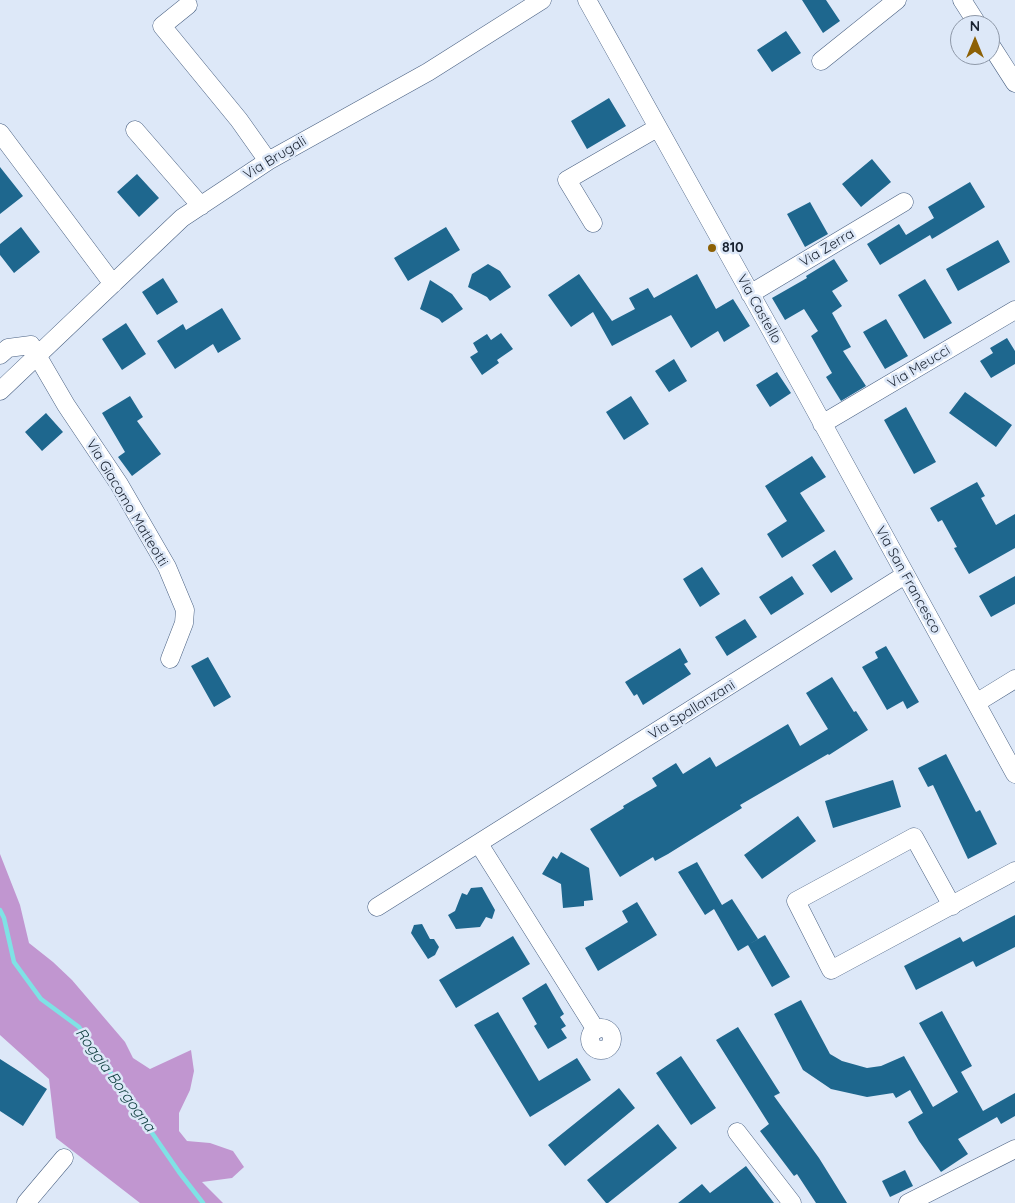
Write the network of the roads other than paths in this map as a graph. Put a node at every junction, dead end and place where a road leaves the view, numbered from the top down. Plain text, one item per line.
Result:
1 (542, 0) edge
2 (586, 0) edge
3 (898, 0) edge
4 (962, 0) edge
5 (188, 4) dead end
6 (972, 15) edge
7 (1000, 60) edge
8 (821, 61) dead end
9 (1015, 83) edge
10 (658, 128) junction
11 (135, 130) dead end
12 (0, 133) edge
13 (268, 161) junction
14 (904, 202) dead end
15 (201, 206) junction
16 (593, 224) dead end
17 (113, 284) junction
18 (750, 294) junction
19 (1015, 310) edge
20 (0, 355) edge
21 (38, 356) junction
22 (802, 386) joint
23 (0, 391) edge
24 (822, 424) junction
25 (905, 575) junction
26 (170, 659) dead end
27 (1015, 679) edge
28 (976, 703) junction
29 (1015, 774) edge
30 (479, 844) junction
31 (1015, 871) edge
32 (952, 906) junction
33 (377, 907) dead end
34 (596, 1030) dead end
35 (737, 1132) dead end
36 (1015, 1149) edge
37 (64, 1158) dead end
38 (26, 1203) edge
39 (792, 1203) edge
40 (908, 1203) edge

1 - 13 street, Via Brugali
2 - 10 street, Via Castello
3 - 8 street
4 - 6 street
5 - 13 street
7 - 9 street
10 - 16 street
10 - 18 street, Via Castello
11 - 15 street
12 - 17 street
13 - 15 street, Via Brugali
14 - 18 street, Via Zerra
15 - 17 street, Via Brugali
17 - 21 street, Via Brugali
18 - 22 street, Via Castello
19 - 24 street, Via Meucci
20 - 21 street
21 - 23 street, Via Brugali
21 - 26 street, Via Giacomo Matteotti
22 - 24 street, Via San Francesco
24 - 25 street, Via San Francesco
25 - 28 street, Via San Francesco
25 - 30 street, Via Spallanzani
27 - 28 street
28 - 29 street, Via San Francesco
30 - 33 street, Via Spallanzani
30 - 34 street
31 - 32 street
32 - 32 street
35 - 39 street
36 - 40 street
37 - 38 street

